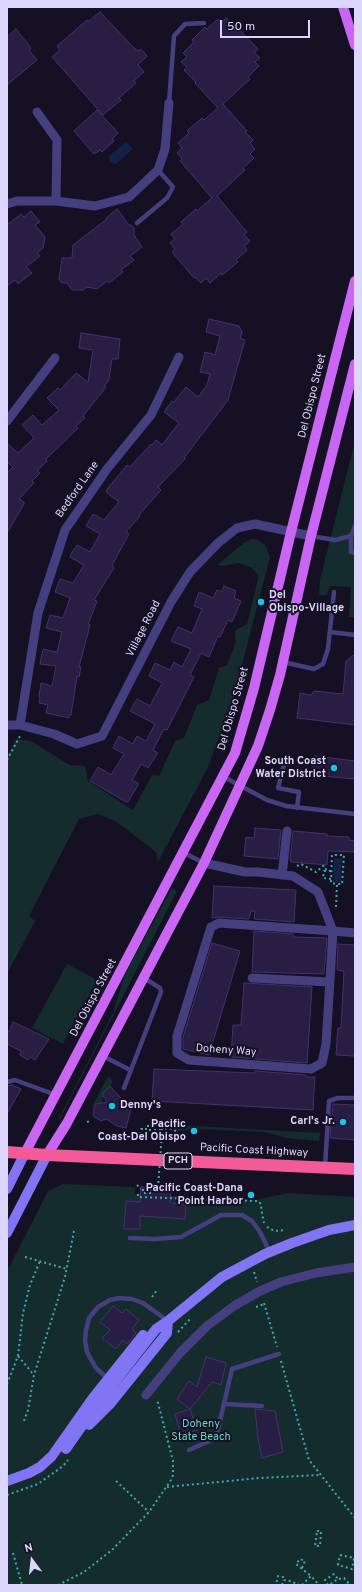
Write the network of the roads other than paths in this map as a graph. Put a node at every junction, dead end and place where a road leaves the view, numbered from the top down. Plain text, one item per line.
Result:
1 (343, 7) edge
2 (204, 23) dead end
3 (355, 45) edge
4 (169, 103) joint
5 (37, 112) dead end
6 (158, 170) junction
7 (56, 201) junction
8 (7, 204) edge
9 (137, 223) dead end
10 (355, 281) edge
11 (179, 357) dead end
12 (55, 358) dead end
13 (355, 364) edge
14 (7, 421) edge
15 (355, 526) edge
16 (291, 532) junction
17 (311, 536) junction
18 (351, 536) junction
19 (355, 553) edge
20 (334, 592) dead end
21 (330, 632) junction
22 (355, 635) edge
23 (283, 662) junction
24 (7, 725) edge
25 (22, 725) junction
26 (285, 760) dead end
27 (222, 776) junction
28 (241, 785) junction
29 (297, 808) junction
30 (355, 814) edge
31 (287, 831) dead end
32 (182, 852) junction
33 (204, 863) junction
34 (282, 875) junction
35 (333, 931) junction
36 (355, 933) edge
37 (144, 978) junction
38 (252, 978) dead end
39 (330, 982) junction
40 (103, 1056) junction
41 (130, 1070) junction
42 (7, 1082) edge
43 (124, 1088) dead end
44 (56, 1095) junction
45 (355, 1098) edge
46 (7, 1152) edge
47 (25, 1153) junction
48 (47, 1155) junction
49 (325, 1168) junction
50 (355, 1169) edge
51 (7, 1189) edge
52 (355, 1225) edge
53 (7, 1233) edge
54 (130, 1238) dead end
55 (270, 1252) junction
56 (355, 1267) edge
57 (168, 1322) junction
58 (279, 1354) road end
59 (111, 1381) junction
60 (146, 1394) dead end
61 (224, 1404) junction
62 (262, 1406) dead end
63 (66, 1449) junction
64 (188, 1450) dead end
65 (52, 1456) junction
66 (7, 1481) edge

1 - 3 main road
2 - 4 lane
4 - 6 street
5 - 7 street
6 - 7 street
6 - 9 lane
7 - 8 street
10 - 16 main road, Del Obispo Street
11 - 25 street, Bedford Lane
12 - 14 street
13 - 17 main road
15 - 18 lane
16 - 17 street, Village Road
16 - 25 street, Village Road
16 - 27 main road, Del Obispo Street
17 - 18 lane
17 - 23 main road
18 - 19 lane
20 - 21 lane
21 - 22 lane
21 - 23 lane
23 - 28 main road
24 - 25 street, Village Road
26 - 29 lane
27 - 28 lane
27 - 32 main road, Del Obispo Street
28 - 29 lane
28 - 33 main road
29 - 30 lane
31 - 34 street
32 - 33 lane
32 - 44 main road, Del Obispo Street
33 - 34 street, Doheny Way
33 - 37 main road
34 - 35 street, Doheny Way
35 - 36 street, Doheny Way
35 - 39 street, Doheny Way
35 - 39 street, Doheny Way
37 - 40 main road
37 - 41 lane
38 - 39 street
40 - 41 lane
40 - 48 main road
41 - 43 lane
42 - 44 lane
44 - 47 main road, Del Obispo Street
45 - 49 lane
46 - 47 highway, Pacific Coast Highway / PCH
47 - 48 highway, Pacific Coast Highway / PCH
47 - 51 street
48 - 49 highway, Pacific Coast Highway / PCH
48 - 53 street
49 - 50 highway, Pacific Coast Highway / PCH
52 - 55 street
54 - 55 lane
55 - 57 street
56 - 60 street
57 - 59 street
57 - 59 lane
57 - 63 street
58 - 61 lane
59 - 63 street
59 - 65 street
61 - 62 lane
61 - 64 lane
63 - 65 street
65 - 66 street

